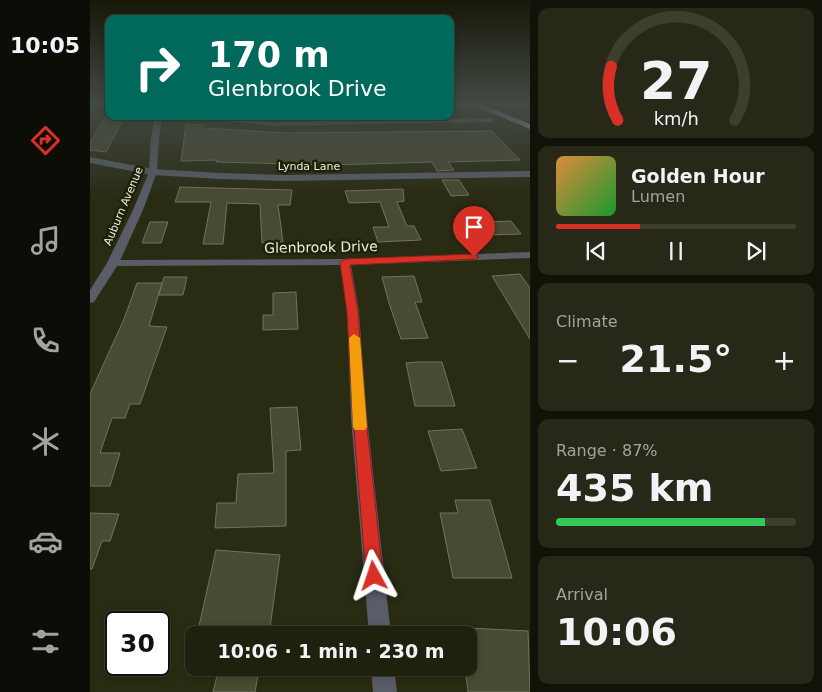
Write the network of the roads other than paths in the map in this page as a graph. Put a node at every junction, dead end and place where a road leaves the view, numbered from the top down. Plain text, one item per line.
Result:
1 (156, 135) edge
2 (90, 160) edge
3 (153, 172) junction
4 (530, 174) edge
5 (530, 255) edge
6 (345, 262) junction
7 (113, 263) junction
8 (90, 299) edge
9 (379, 626) edge
10 (384, 676) edge
11 (385, 692) edge

1 - 3 street, Auburn Avenue
2 - 3 street, Lynda Lane
3 - 4 street, Lynda Lane
3 - 7 street, Auburn Avenue
5 - 6 street, Glenbrook Drive
6 - 7 street, Glenbrook Drive
6 - 9 street
7 - 8 street, Auburn Avenue
10 - 11 street

